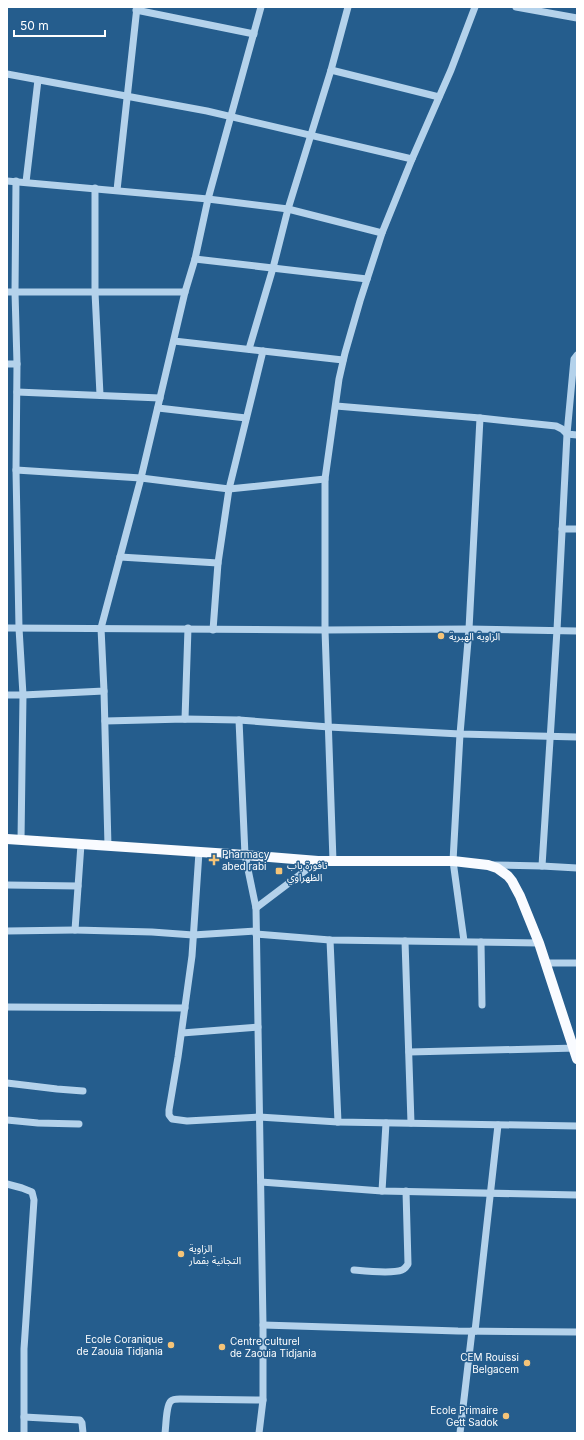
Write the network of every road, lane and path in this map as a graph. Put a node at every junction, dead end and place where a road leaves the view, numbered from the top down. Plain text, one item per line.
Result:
1 (261, 7) edge
2 (348, 7) edge
3 (475, 7) edge
4 (516, 7) edge
5 (137, 8) edge
6 (577, 18) edge
7 (254, 34) junction
8 (330, 70) junction
9 (7, 74) edge
10 (38, 80) junction
11 (128, 96) junction
12 (439, 97) junction
13 (232, 117) junction
14 (310, 135) junction
15 (412, 160) junction
16 (7, 181) edge
17 (16, 181) junction
18 (26, 182) junction
19 (95, 188) junction
20 (117, 190) junction
21 (208, 199) junction
22 (288, 209) junction
23 (382, 233) junction
24 (195, 259) junction
25 (273, 268) junction
26 (367, 279) junction
27 (7, 292) edge
28 (15, 292) junction
29 (95, 292) junction
30 (186, 292) junction
31 (174, 341) junction
32 (249, 349) junction
33 (263, 351) junction
34 (577, 355) edge
35 (343, 360) junction
36 (7, 364) edge
37 (17, 364) junction
38 (17, 392) junction
39 (100, 395) junction
40 (160, 398) junction
41 (336, 406) junction
42 (158, 408) junction
43 (246, 418) junction
44 (480, 418) junction
45 (567, 434) junction
46 (577, 435) edge
47 (16, 470) junction
48 (141, 478) junction
49 (325, 479) junction
50 (229, 489) junction
51 (562, 529) junction
52 (577, 529) edge
53 (120, 557) junction
54 (218, 563) junction
55 (7, 628) edge
56 (19, 628) junction
57 (101, 628) junction
58 (188, 628) junction
59 (469, 629) junction
60 (213, 630) junction
61 (325, 630) junction
62 (557, 630) junction
63 (577, 630) edge
64 (104, 691) junction
65 (7, 695) edge
66 (23, 695) junction
67 (185, 719) junction
68 (239, 720) junction
69 (105, 721) junction
70 (329, 727) junction
71 (460, 734) junction
72 (551, 736) junction
73 (577, 737) edge
74 (7, 839) edge
75 (21, 840) junction
76 (81, 844) junction
77 (108, 846) junction
78 (199, 852) junction
79 (245, 855) junction
80 (318, 861) junction
81 (333, 861) junction
82 (453, 861) junction
83 (488, 865) junction
84 (542, 866) junction
85 (577, 868) edge
86 (7, 885) edge
87 (78, 886) junction
88 (256, 908) junction
89 (75, 930) junction
90 (7, 931) edge
91 (256, 932) junction
92 (193, 935) junction
93 (330, 940) junction
94 (405, 941) junction
95 (464, 941) junction
96 (481, 942) junction
97 (539, 943) junction
98 (545, 963) junction
99 (577, 963) edge
100 (482, 1005) dead end
101 (7, 1007) edge
102 (185, 1008) junction
103 (258, 1027) junction
104 (182, 1033) junction
105 (575, 1048) edge
106 (409, 1052) junction
107 (577, 1059) edge
108 (7, 1083) edge
109 (83, 1090) dead end
110 (259, 1117) junction
111 (7, 1120) edge
112 (338, 1122) junction
113 (386, 1123) junction
114 (411, 1123) junction
115 (79, 1124) dead end
116 (498, 1125) junction
117 (577, 1126) edge
118 (260, 1182) junction
119 (7, 1184) edge
120 (382, 1191) junction
121 (406, 1191) junction
122 (490, 1193) junction
123 (577, 1195) edge
124 (354, 1270) dead end
125 (263, 1325) junction
126 (474, 1331) junction
127 (577, 1332) edge
128 (263, 1400) junction
129 (24, 1417) junction
130 (24, 1433) edge
131 (83, 1433) edge
132 (165, 1433) edge
133 (259, 1433) edge
134 (460, 1433) edge

1 - 7 street
2 - 8 street
3 - 12 street
4 - 6 street
5 - 7 street
5 - 11 street
7 - 13 street
8 - 12 street
8 - 14 street
9 - 10 street
10 - 11 street
10 - 18 street
11 - 13 street
11 - 20 street
12 - 15 street
13 - 14 street
13 - 21 street
14 - 15 street
14 - 22 street
15 - 23 street
16 - 17 street
17 - 18 street
17 - 28 street
18 - 19 street
19 - 20 street
19 - 29 street
20 - 21 street
21 - 22 street
21 - 24 street
22 - 23 street
22 - 25 street
23 - 26 street
24 - 25 street
24 - 30 street
25 - 26 street
25 - 32 street
26 - 35 street
27 - 28 street
28 - 29 street
28 - 37 street
29 - 30 street
29 - 39 street
30 - 31 street
31 - 32 street
31 - 40 street
32 - 33 street
33 - 35 street
33 - 43 street
34 - 45 street
35 - 41 street
36 - 37 street
37 - 38 street
38 - 39 street
38 - 47 street
39 - 40 street
40 - 42 street
41 - 44 street
41 - 49 street
42 - 43 street
42 - 48 street
43 - 50 street
44 - 45 street
44 - 59 street
45 - 46 street
45 - 51 street
47 - 48 street
47 - 56 street
48 - 50 street
48 - 53 street
49 - 50 street
49 - 61 street
50 - 54 street
51 - 52 street
51 - 62 street
53 - 54 street
53 - 57 street
54 - 60 street
55 - 56 street
56 - 57 street
56 - 66 street
57 - 58 street
57 - 64 street
58 - 60 street
58 - 67 street
59 - 61 street
59 - 62 street
59 - 71 street
60 - 61 street
61 - 70 street
62 - 63 street
62 - 72 street
64 - 66 street
64 - 69 street
65 - 66 street
66 - 75 street
67 - 68 street
67 - 69 street
68 - 70 street
68 - 79 street
69 - 77 street
70 - 71 street
70 - 81 street
71 - 72 street
71 - 82 street
72 - 73 street
72 - 84 street
74 - 75 main road
75 - 76 main road
76 - 77 main road
76 - 87 street
77 - 78 main road
78 - 79 main road
78 - 92 street
79 - 80 main road
79 - 88 street
80 - 81 main road
80 - 88 street
81 - 82 main road
82 - 83 main road
82 - 95 street
83 - 84 street
83 - 97 main road
84 - 85 street
86 - 87 street
87 - 89 street
88 - 91 street
89 - 90 street
89 - 92 street
91 - 92 street
91 - 93 street
91 - 103 street
92 - 102 street
93 - 94 street
93 - 112 street
94 - 95 street
94 - 106 street
95 - 96 street
96 - 97 street
96 - 100 street
97 - 98 main road
98 - 99 street
98 - 105 main road
101 - 102 street
102 - 104 street
103 - 104 street
103 - 110 street
104 - 110 street
105 - 106 street
105 - 107 main road
106 - 114 street
108 - 109 street
110 - 112 street
110 - 118 street
111 - 115 street
112 - 113 street
113 - 114 street
113 - 120 street
114 - 116 street
116 - 117 street
116 - 122 street
118 - 120 street
118 - 125 street
119 - 129 street
120 - 121 street
121 - 122 street
121 - 124 street
122 - 123 street
122 - 126 street
125 - 126 street
125 - 128 street
126 - 127 street
126 - 134 street
128 - 132 street
128 - 133 street
129 - 130 street
129 - 131 street

